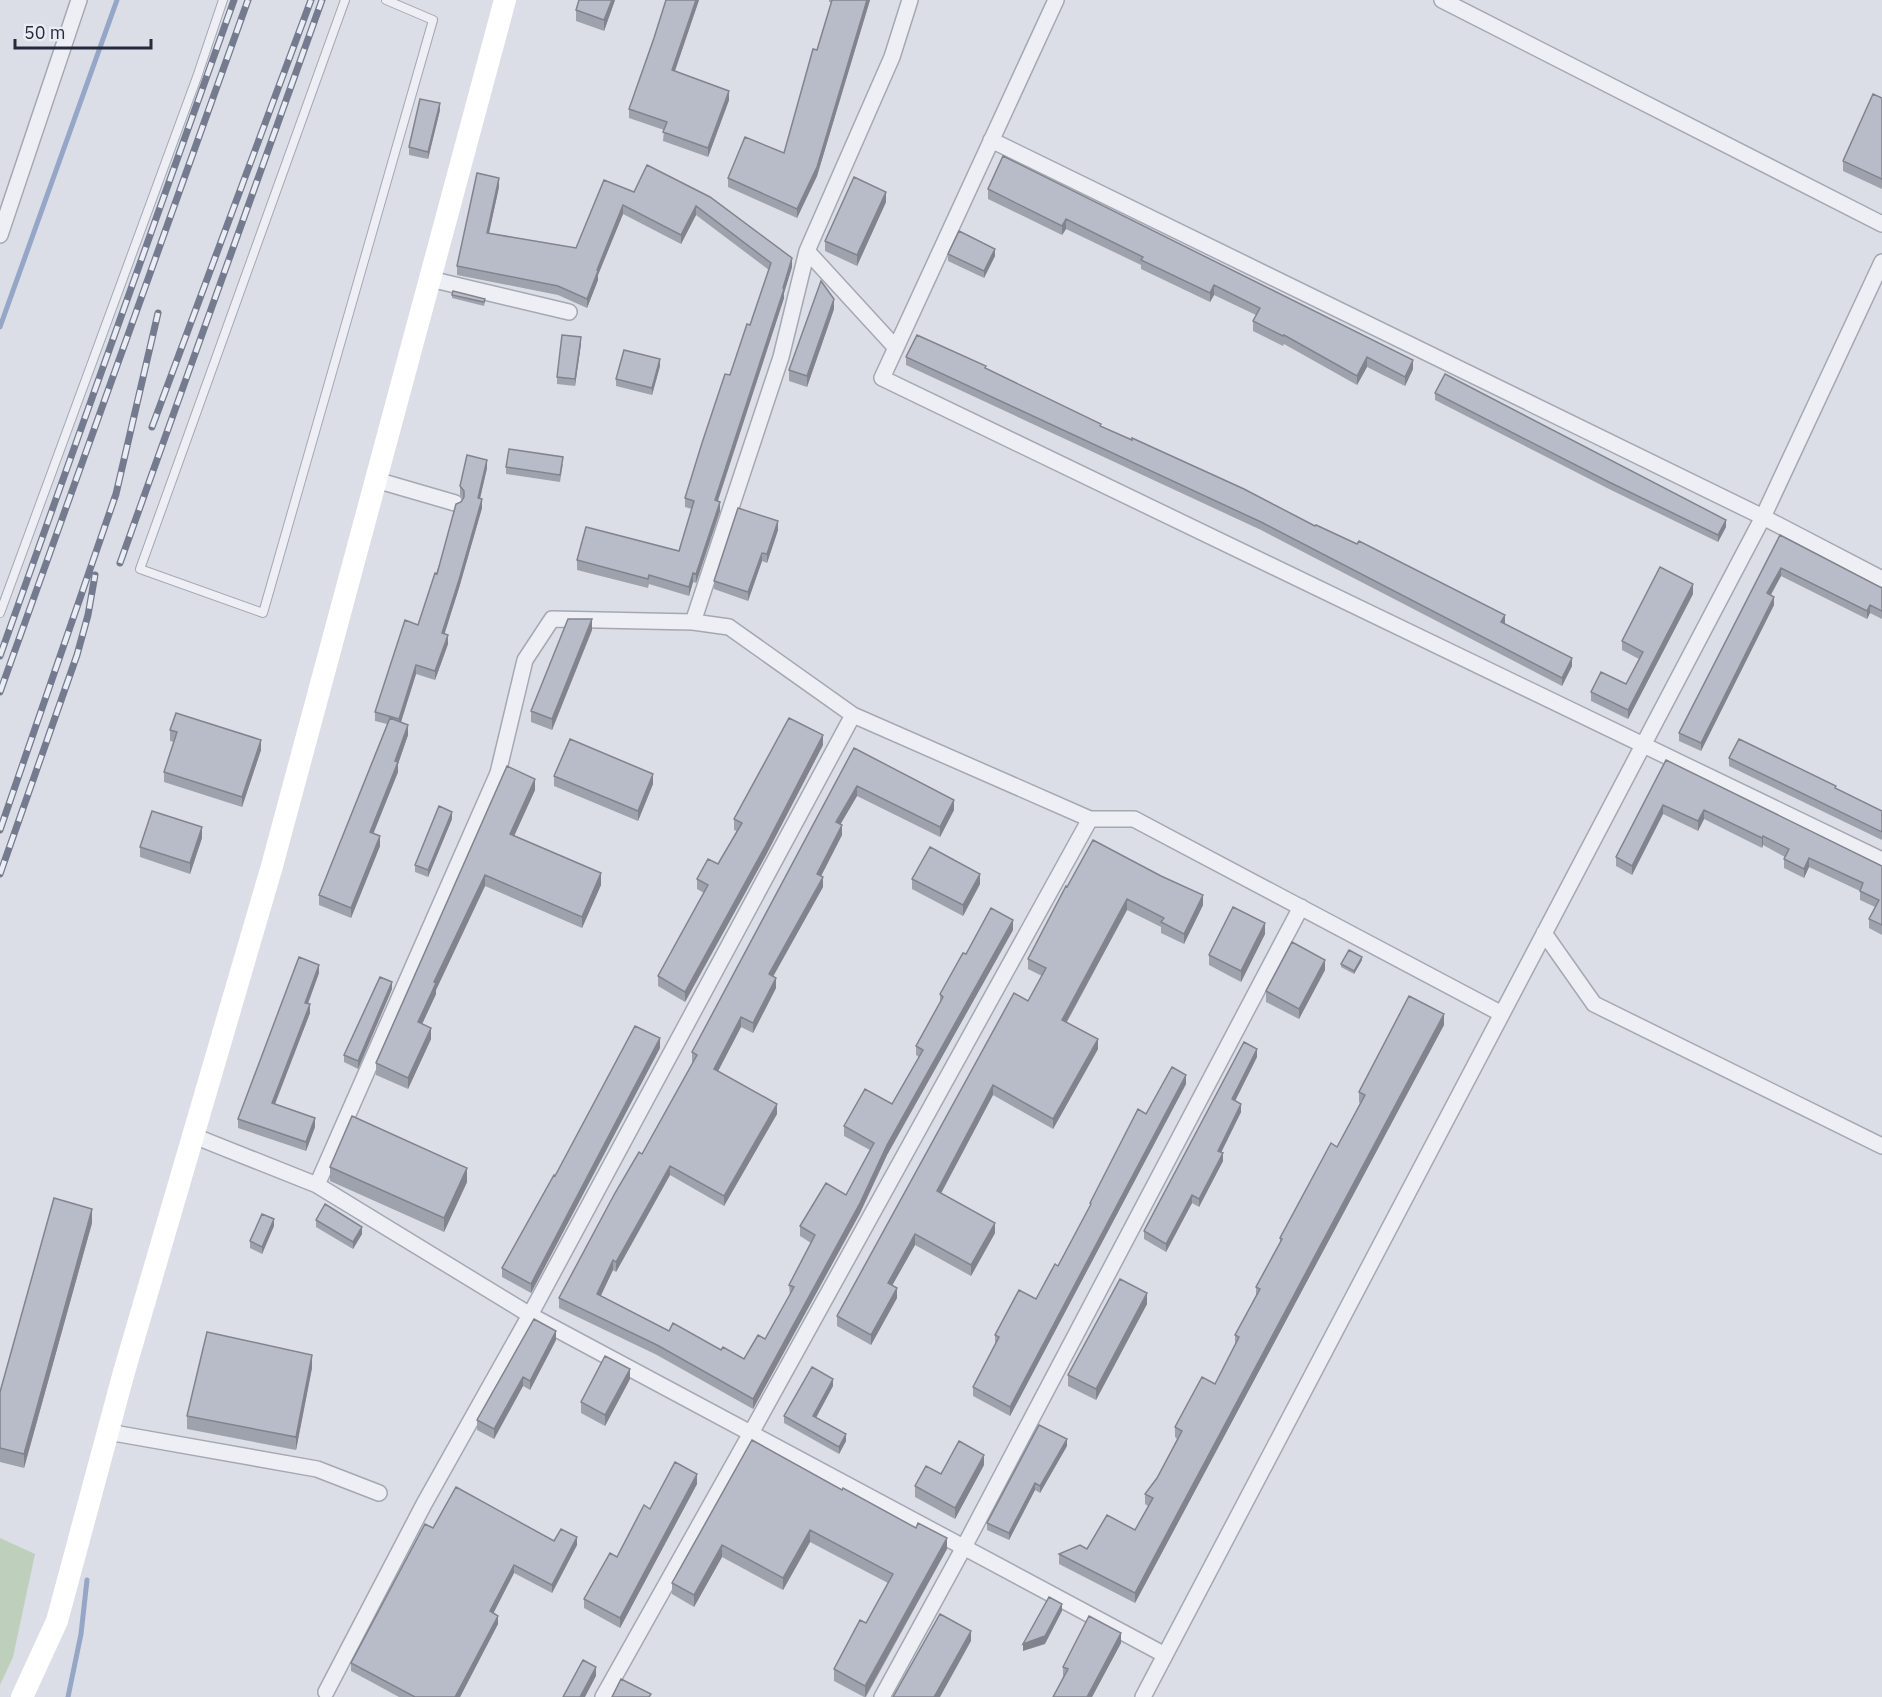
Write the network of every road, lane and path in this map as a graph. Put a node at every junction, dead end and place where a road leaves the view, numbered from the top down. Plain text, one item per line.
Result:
1 (79, 0) edge
2 (223, 0) edge
3 (345, 0) edge
4 (386, 0) edge
5 (505, 0) edge
6 (910, 0) edge
7 (1056, 0) edge
8 (1442, 0) edge
9 (991, 140) junction
10 (1882, 224) edge
11 (0, 235) edge
12 (807, 251) junction
13 (1882, 262) edge
14 (430, 279) junction
15 (569, 312) dead end
16 (896, 348) junction
17 (376, 480) junction
18 (455, 503) edge
19 (1763, 517) junction
20 (1882, 579) edge
21 (0, 613) edge
22 (693, 622) junction
23 (853, 715) junction
24 (1643, 744) junction
25 (1090, 819) junction
26 (1882, 860) edge
27 (1301, 907) junction
28 (1544, 933) junction
29 (1502, 1014) junction
30 (194, 1136) junction
31 (1882, 1146) edge
32 (317, 1185) junction
33 (530, 1315) junction
34 (108, 1432) junction
35 (752, 1433) junction
36 (380, 1493) dead end
37 (964, 1547) junction
38 (1166, 1655) junction
39 (327, 1692) dead end
40 (22, 1697) edge
41 (603, 1697) edge
42 (882, 1697) edge
43 (1143, 1697) edge

1 - 11 street
2 - 21 lane
3 - 4 lane
5 - 14 main road
6 - 12 street
7 - 9 street
8 - 10 street
9 - 16 street
9 - 19 street
12 - 16 street
12 - 22 street
13 - 19 street
14 - 15 street
14 - 17 main road
16 - 24 street
17 - 18 street
17 - 30 main road
19 - 20 street
19 - 24 street
22 - 23 street
22 - 32 street
23 - 25 street
23 - 33 street
24 - 26 street
24 - 28 street
25 - 27 street
25 - 35 street
27 - 29 street
27 - 37 street
28 - 29 street
28 - 31 street
29 - 38 street
30 - 32 street
30 - 34 main road
32 - 33 street
33 - 35 street
33 - 39 street
34 - 36 street
34 - 40 main road
35 - 37 street
35 - 41 street
37 - 38 street
37 - 42 street
38 - 43 street

